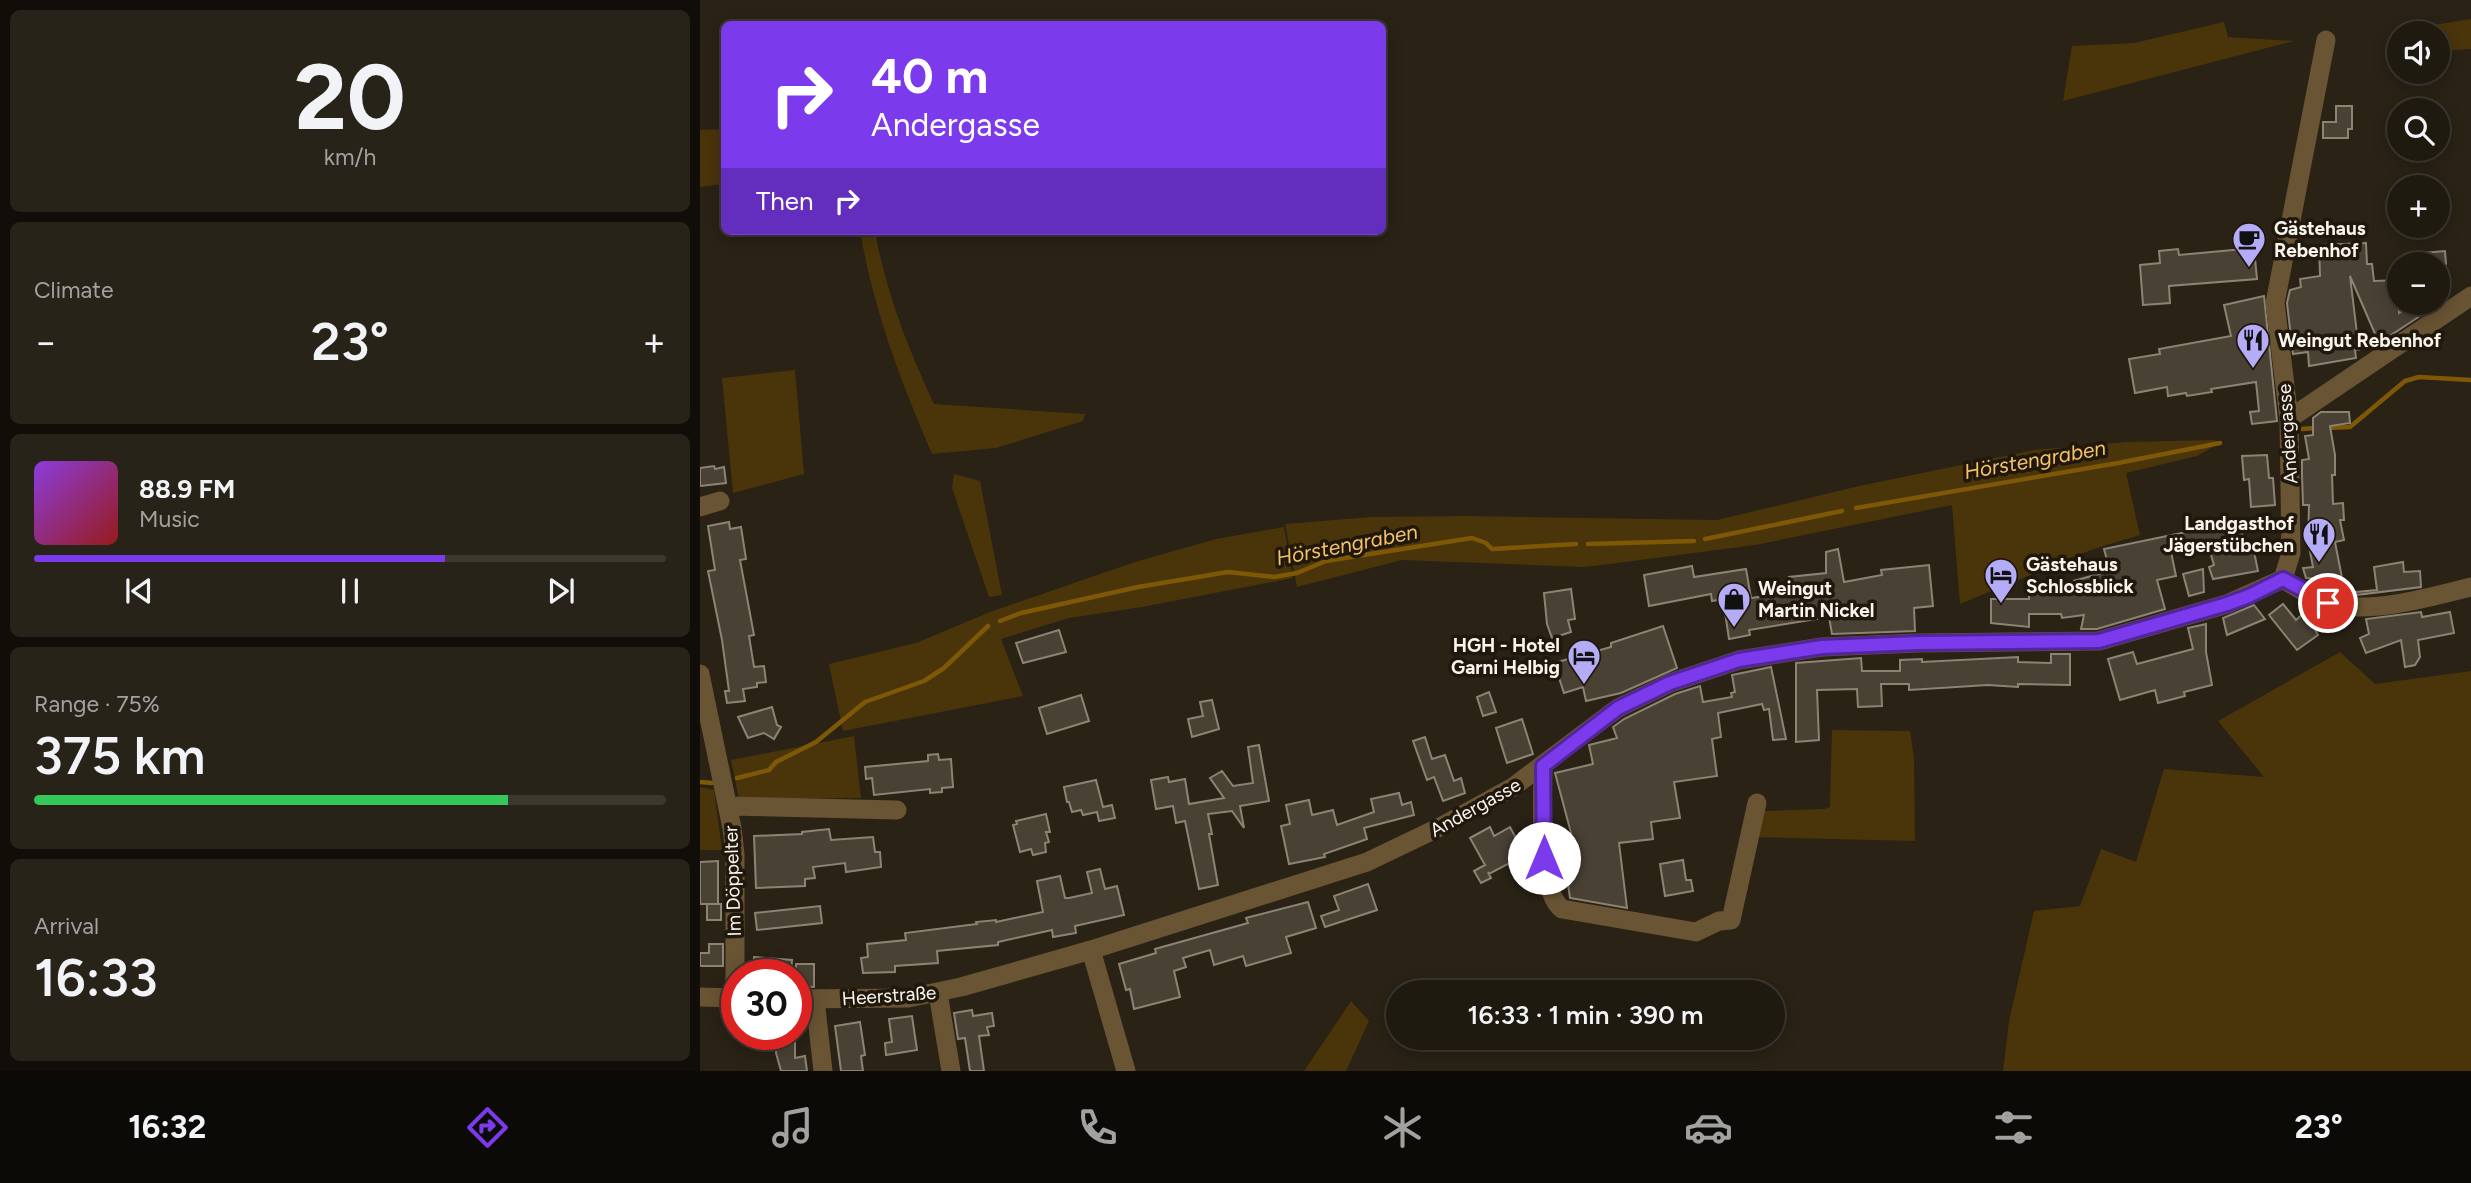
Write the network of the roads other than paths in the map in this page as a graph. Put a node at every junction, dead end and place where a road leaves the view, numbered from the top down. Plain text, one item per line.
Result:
1 (2326, 40) dead end
2 (2471, 296) edge
3 (2289, 419) junction
4 (720, 501) dead end
5 (700, 507) edge
6 (2283, 579) junction
7 (2471, 587) edge
8 (700, 674) edge
9 (1543, 766) junction
10 (1757, 803) dead end
11 (728, 806) junction
12 (897, 810) dead end
13 (1091, 950) junction
14 (736, 959) edge
15 (981, 982) joint
16 (938, 993) junction
17 (700, 997) edge
18 (721, 998) edge
19 (812, 999) edge
20 (812, 1024) edge
21 (823, 1071) edge
22 (951, 1071) edge
23 (1126, 1071) edge

1 - 3 street, Andergasse
2 - 3 street
3 - 6 street, Andergasse
4 - 5 street
6 - 7 street
6 - 9 street, Andergasse
8 - 11 street, Im Döppelter
9 - 10 street
9 - 13 street, Andergasse
11 - 12 street, Im Döppelter
11 - 14 street, Im Döppelter
13 - 15 street, Andergasse
13 - 23 street
15 - 16 street, Heerstraße
16 - 19 street, Heerstraße
16 - 22 street
17 - 18 street
20 - 21 street

